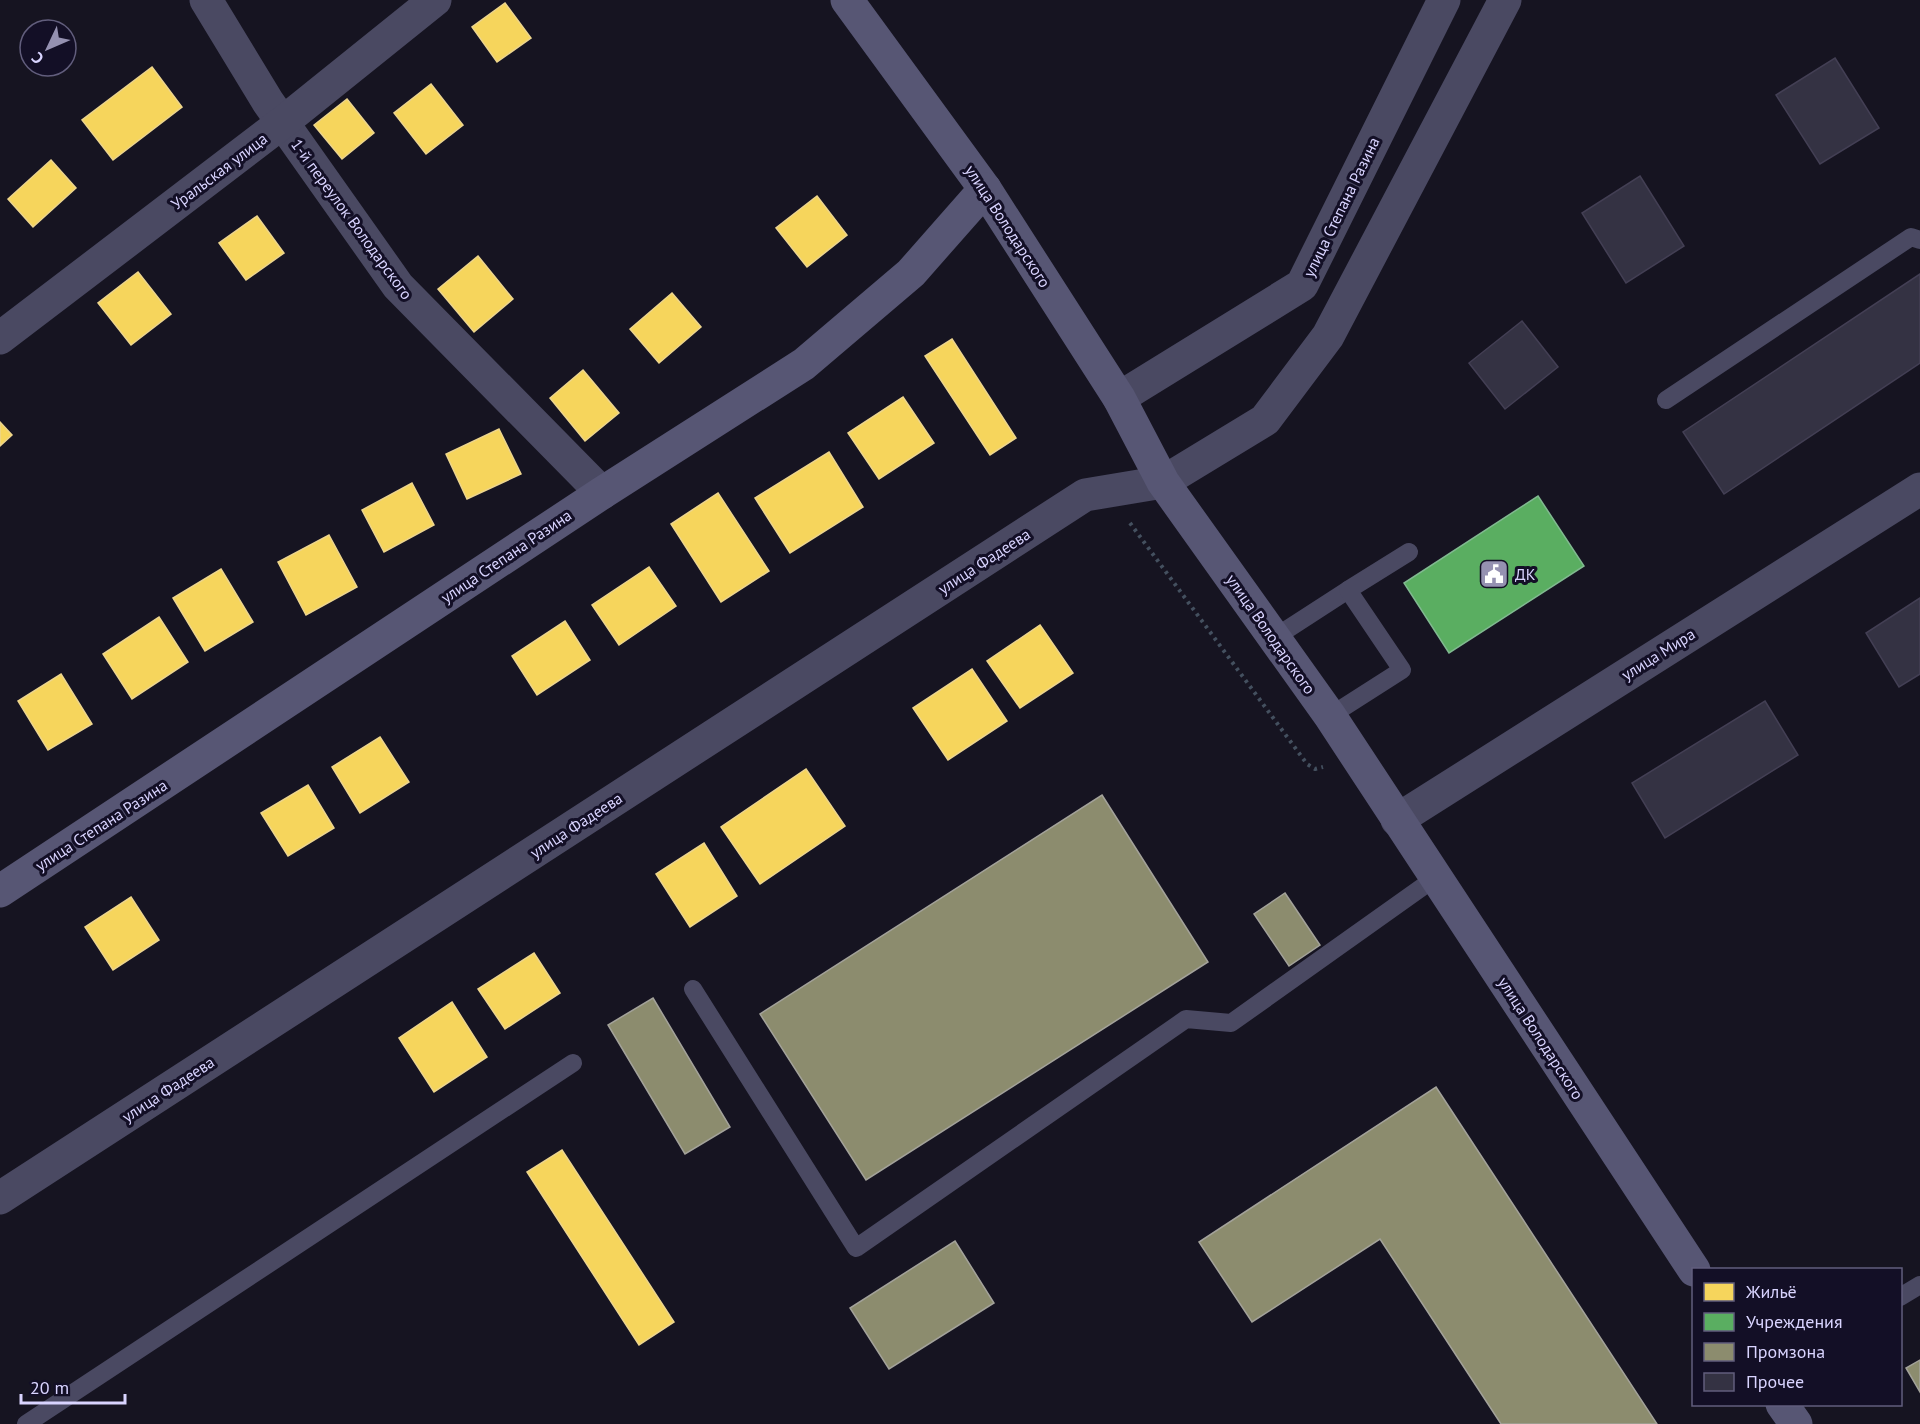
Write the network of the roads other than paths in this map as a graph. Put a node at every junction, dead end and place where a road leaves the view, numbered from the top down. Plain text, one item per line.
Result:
1 (207, 0) edge
2 (435, 0) edge
3 (847, 0) edge
4 (1443, 0) edge
5 (1505, 0) edge
6 (282, 123) junction
7 (985, 189) junction
8 (1920, 240) edge
9 (0, 338) edge
10 (1119, 398) junction
11 (1666, 400) dead end
12 (1163, 482) junction
13 (1920, 489) edge
14 (602, 493) junction
15 (1409, 552) dead end
16 (1348, 590) junction
17 (1274, 638) junction
18 (1330, 716) junction
19 (1397, 820) junction
20 (1435, 878) junction
21 (0, 891) edge
22 (693, 989) dead end
23 (573, 1063) dead end
24 (0, 1198) edge
25 (1693, 1268) edge
26 (1920, 1285) edge
27 (1902, 1296) edge
28 (1783, 1406) edge
29 (26, 1424) edge
30 (1796, 1424) edge

1 - 6 street, 1-й переулок Володарского
2 - 6 street, Уральская улица
3 - 7 street, улица Володарского
4 - 10 street, улица Степана Разина
5 - 12 street
6 - 9 street, Уральская улица
6 - 14 street, 1-й переулок Володарского
7 - 10 street, улица Володарского
7 - 14 street, улица Степана Разина
8 - 11 lane
10 - 12 street, улица Володарского
12 - 17 street, улица Володарского
12 - 24 street, улица Фадеева
13 - 19 street, улица Мира
14 - 21 street, улица Степана Разина
15 - 16 lane
16 - 17 lane
16 - 18 lane
17 - 18 street, улица Володарского
18 - 19 street, улица Володарского
19 - 20 street, улица Володарского
20 - 22 lane
20 - 25 street, улица Володарского
23 - 29 lane
26 - 27 lane
28 - 30 street

